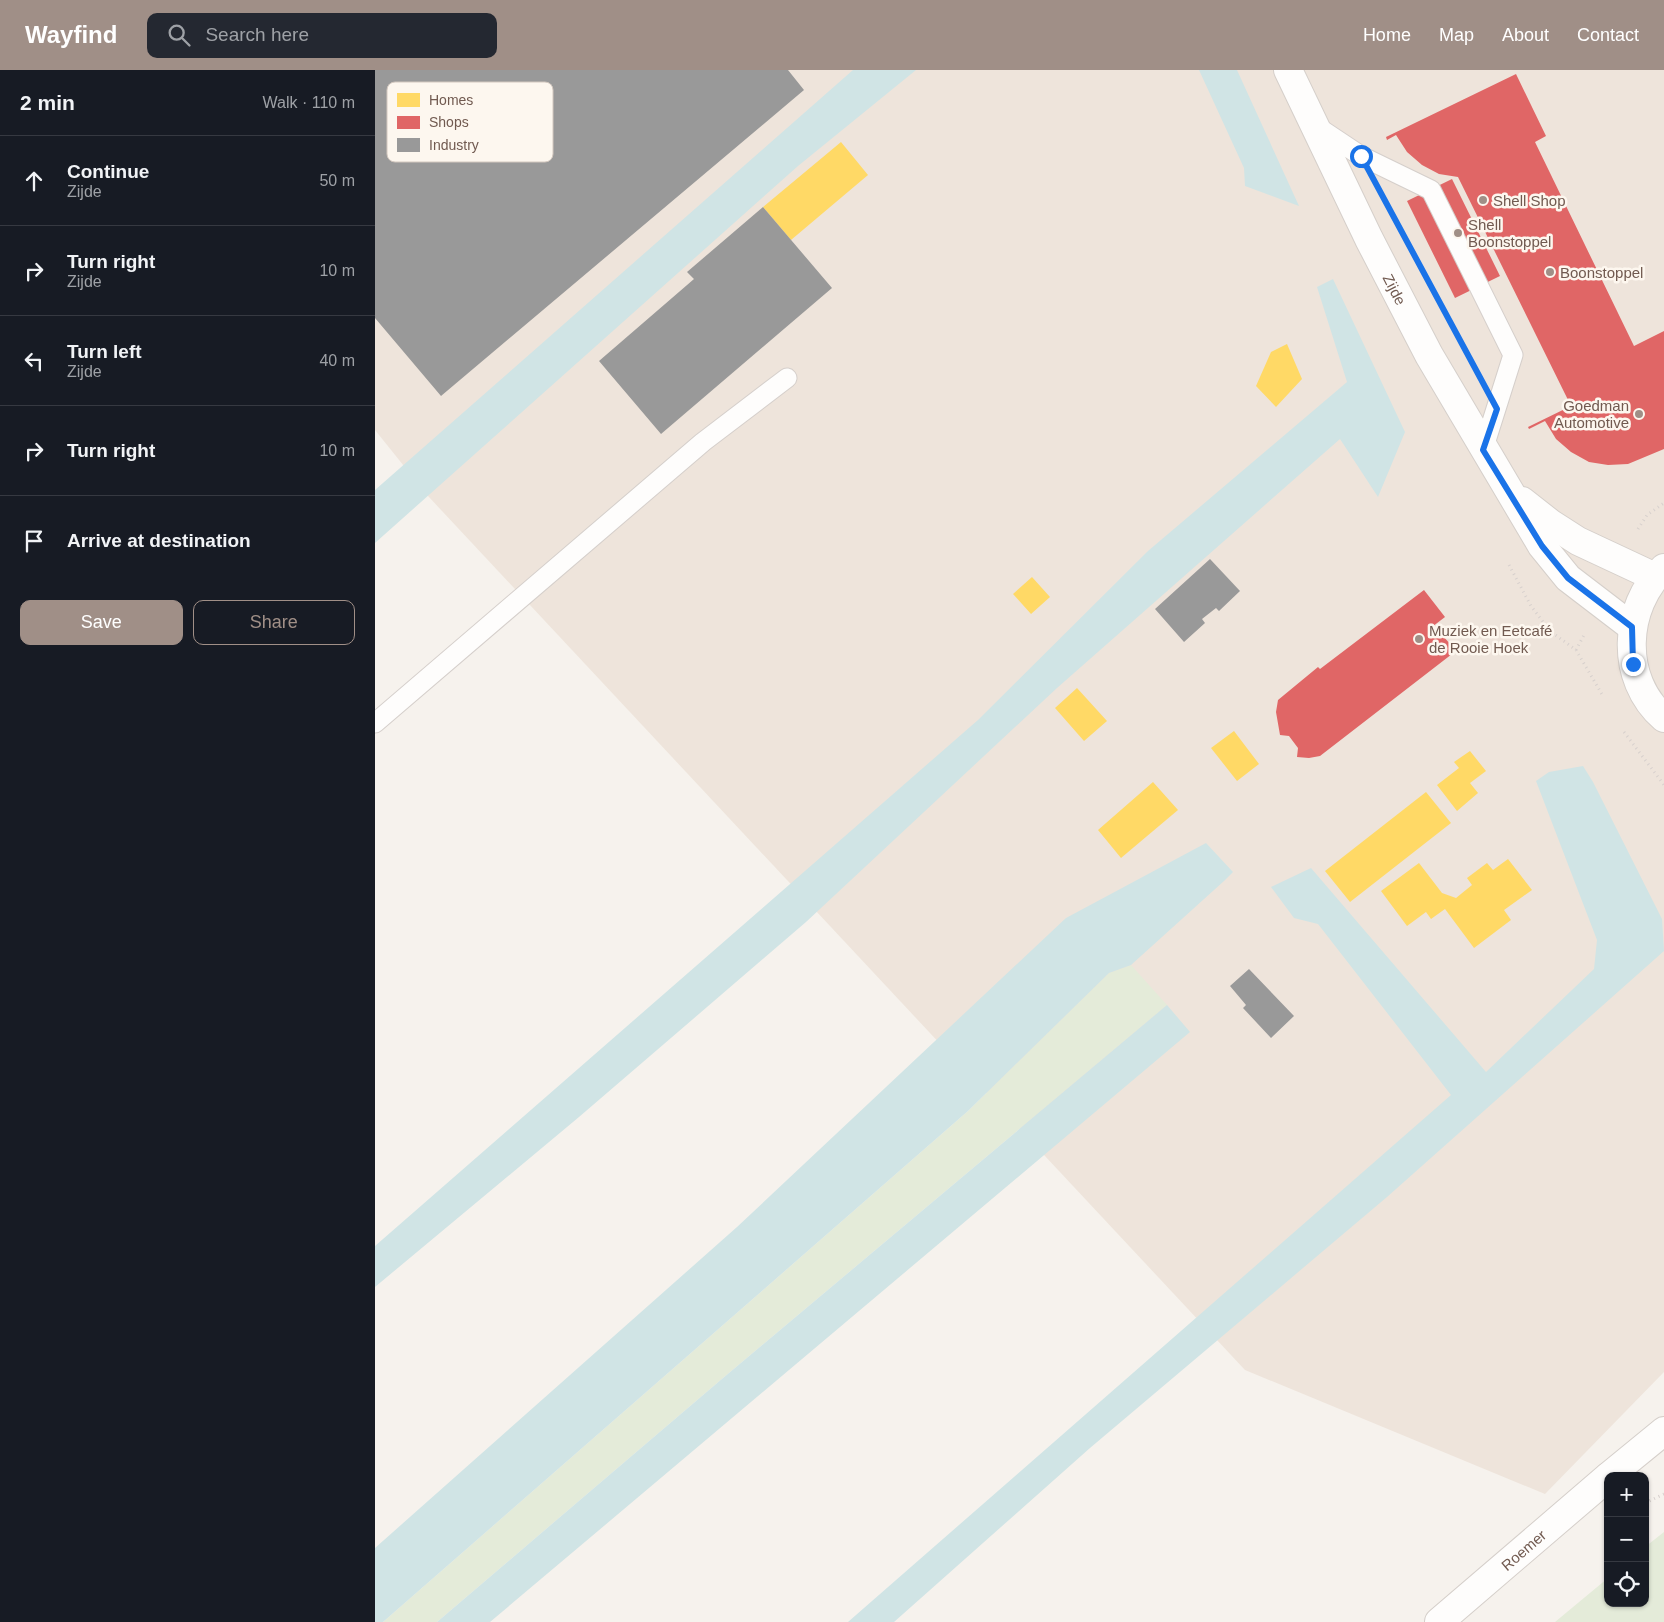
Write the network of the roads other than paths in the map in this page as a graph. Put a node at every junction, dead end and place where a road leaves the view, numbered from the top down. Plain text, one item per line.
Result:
1 (1288, 70) edge
2 (1313, 124) junction
3 (787, 378) dead end
4 (1483, 450) junction
5 (1509, 490) junction
6 (1660, 573) edge
7 (1632, 627) junction
8 (1664, 718) edge
9 (375, 723) edge
10 (1661, 1429) edge
11 (1613, 1472) edge
12 (1604, 1479) edge
13 (1439, 1622) edge

1 - 2 main road, Zijde
2 - 4 main road, Zijde
2 - 4 lane
3 - 9 lane
4 - 5 main road, Zijde
5 - 6 main road, Zijde
5 - 7 main road, Zijde
6 - 7 main road
7 - 8 main road
10 - 11 main road, Roemer
12 - 13 main road, Roemer

